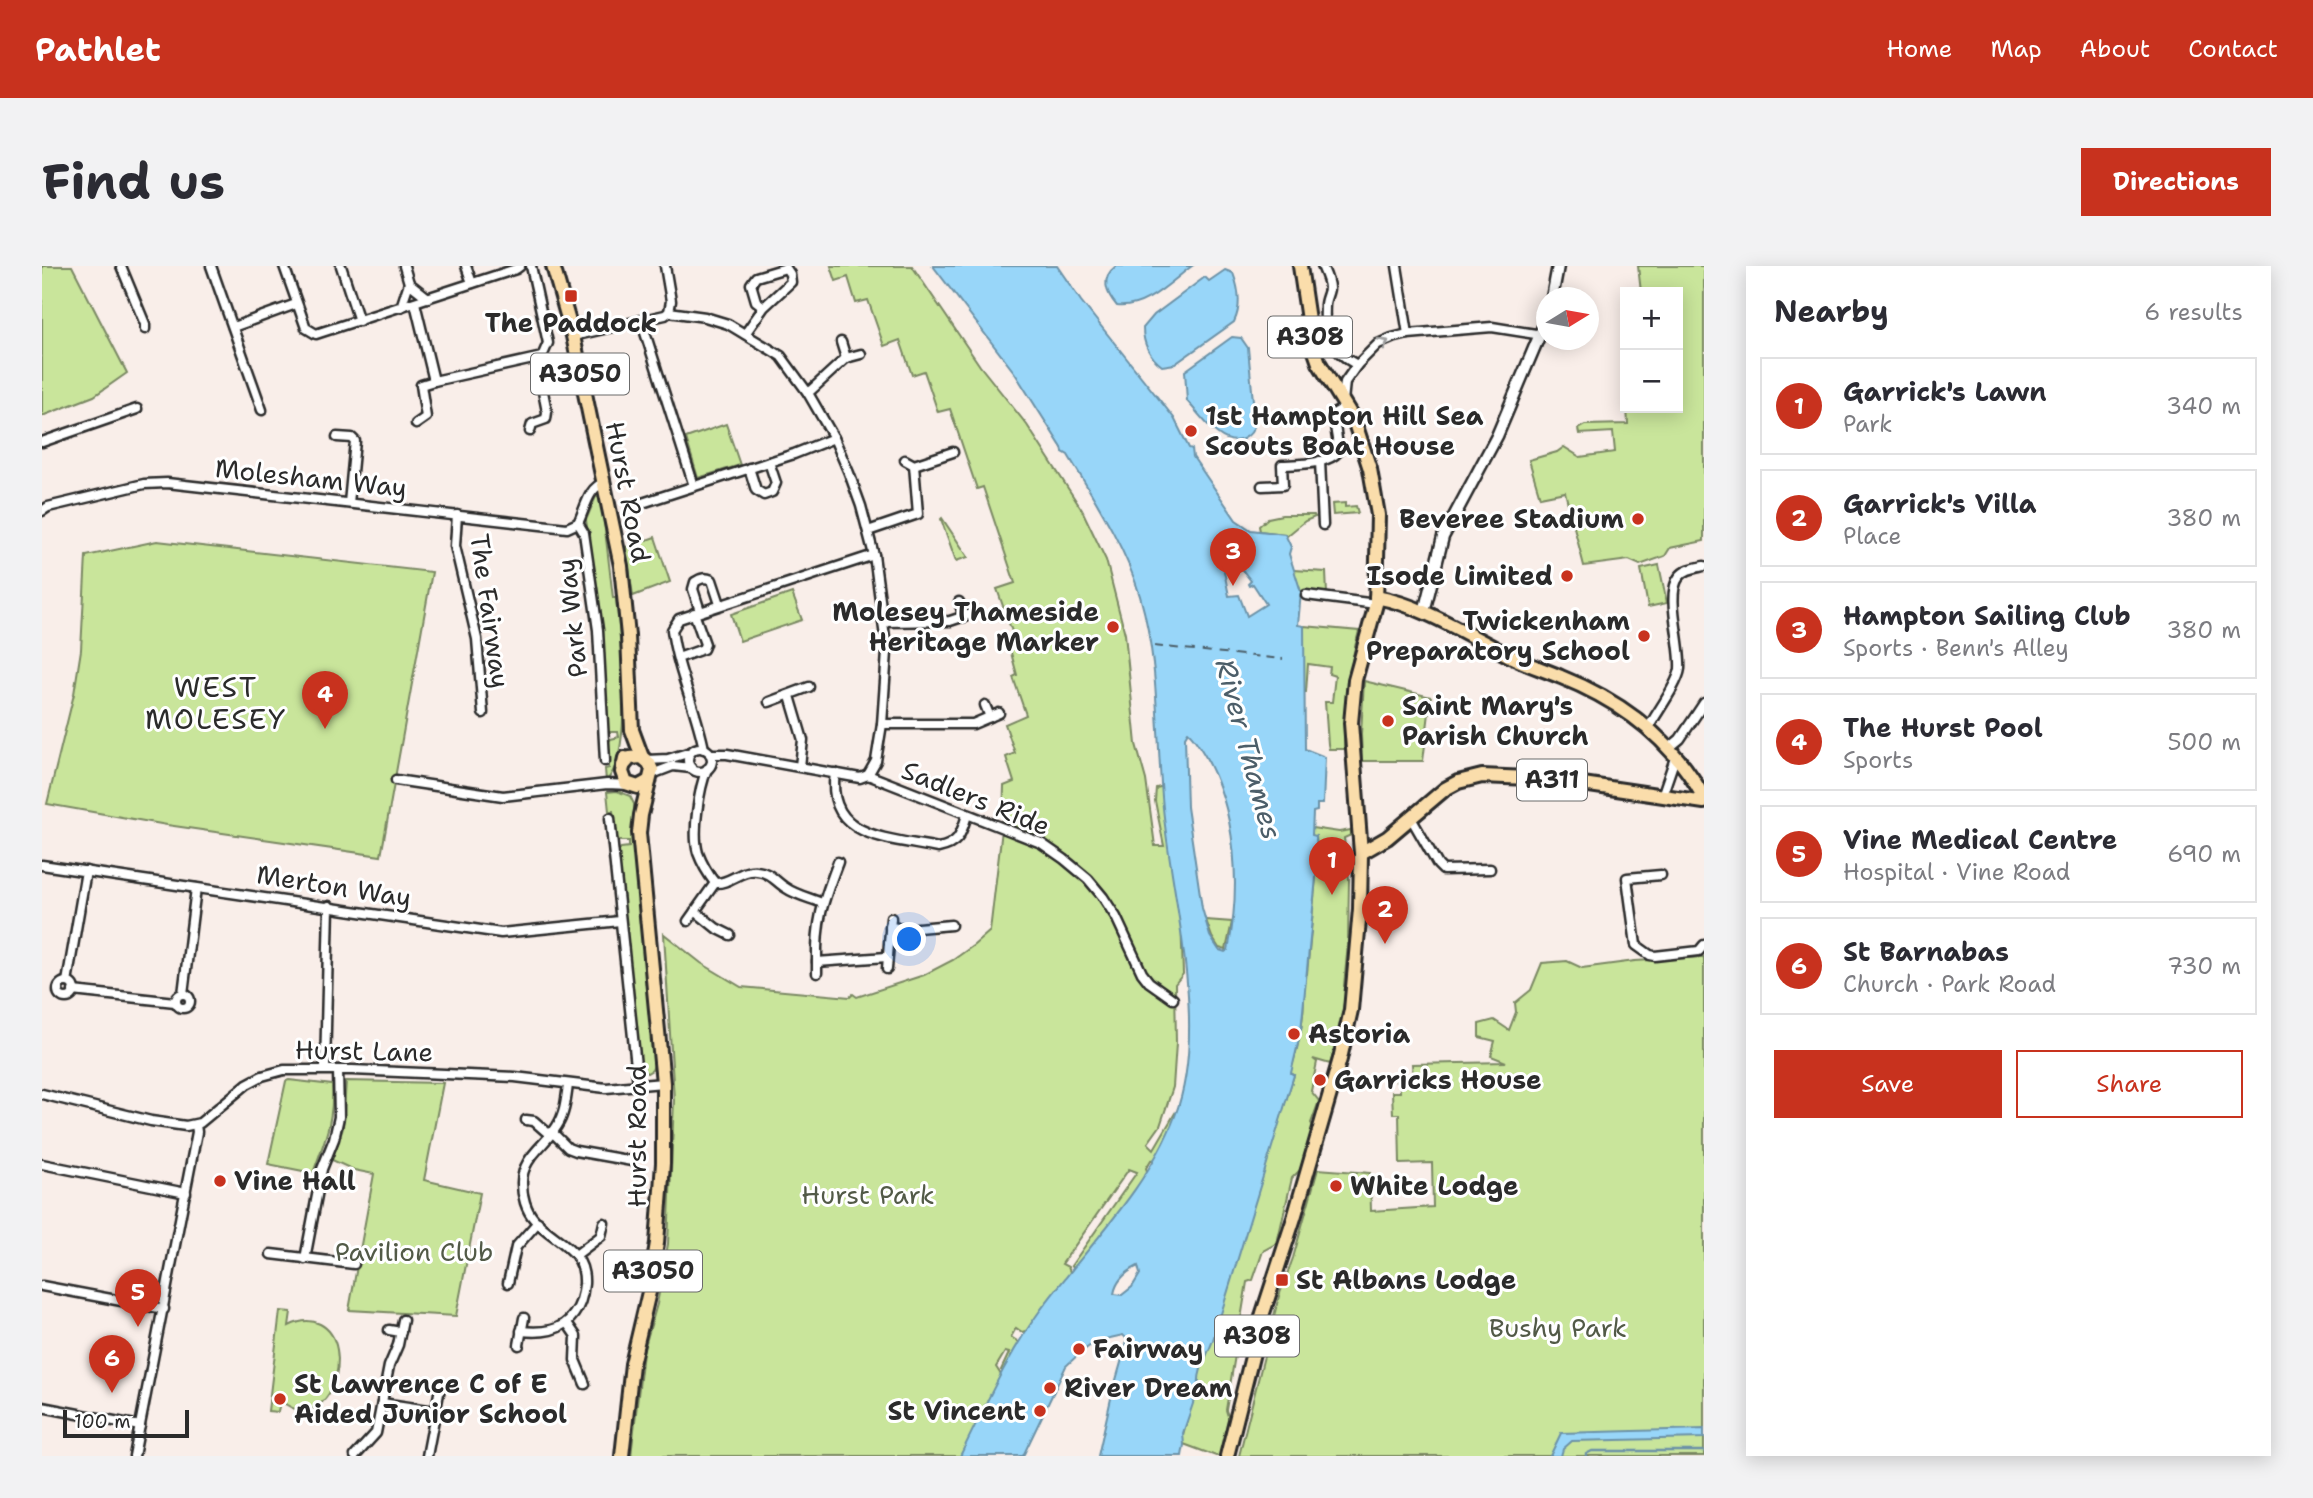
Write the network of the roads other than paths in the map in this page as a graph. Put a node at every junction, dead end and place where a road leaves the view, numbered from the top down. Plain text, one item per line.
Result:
1 (121, 266) edge
2 (211, 266) edge
3 (284, 266) edge
4 (341, 266) edge
5 (404, 266) edge
6 (466, 266) edge
7 (520, 266) edge
8 (531, 266) edge
9 (553, 266) edge
10 (665, 266) edge
11 (1300, 266) edge
12 (1322, 266) edge
13 (1396, 266) edge
14 (1558, 266) edge
15 (409, 283) junction
16 (472, 283) junction
17 (1554, 287) edge
18 (428, 298) junction
19 (415, 303) junction
20 (296, 304) junction
21 (401, 307) junction
22 (764, 307) junction
23 (669, 312) junction
24 (641, 320) junction
25 (359, 321) junction
26 (233, 327) junction
27 (145, 329) dead end
28 (745, 334) junction
29 (1408, 334) junction
30 (1536, 334) edge
31 (573, 336) junction
32 (841, 342) dead end
33 (1536, 348) edge
34 (860, 354) dead end
35 (542, 357) junction
36 (846, 358) junction
37 (1357, 365) junction
38 (434, 381) junction
39 (808, 393) junction
40 (1344, 404) junction
41 (136, 409) dead end
42 (262, 410) dead end
43 (416, 424) dead end
44 (530, 431) dead end
45 (337, 437) dead end
46 (834, 438) junction
47 (42, 442) edge
48 (953, 452) dead end
49 (905, 460) dead end
50 (1320, 461) junction
51 (769, 462) junction
52 (914, 465) junction
53 (749, 468) junction
54 (604, 483) junction
55 (694, 486) junction
56 (1262, 486) dead end
57 (349, 503) junction
58 (636, 505) dead end
59 (42, 511) edge
60 (918, 514) junction
61 (457, 515) junction
62 (928, 521) dead end
63 (578, 523) junction
64 (1323, 525) dead end
65 (868, 530) junction
66 (874, 555) junction
67 (1704, 566) edge
68 (1306, 595) dead end
69 (1376, 601) junction
70 (959, 602) dead end
71 (720, 604) junction
72 (697, 612) junction
73 (977, 612) dead end
74 (1424, 612) junction
75 (964, 617) junction
76 (884, 622) junction
77 (678, 658) junction
78 (809, 687) dead end
79 (790, 696) junction
80 (769, 702) dead end
81 (1704, 703) edge
82 (985, 705) dead end
83 (482, 713) dead end
84 (999, 713) dead end
85 (990, 717) junction
86 (882, 724) junction
87 (1649, 727) junction
88 (700, 729) junction
89 (632, 730) junction
90 (692, 751) junction
91 (1672, 753) junction
92 (644, 758) junction
93 (708, 759) junction
94 (605, 761) dead end
95 (800, 766) junction
96 (622, 769) junction
97 (693, 769) junction
98 (835, 773) junction
99 (868, 775) junction
100 (651, 777) junction
101 (396, 780) dead end
102 (607, 784) junction
103 (631, 786) junction
104 (700, 796) junction
105 (1662, 796) junction
106 (1704, 800) edge
107 (641, 815) junction
108 (967, 815) junction
109 (610, 818) dead end
110 (1411, 818) junction
111 (1362, 853) junction
112 (838, 862) dead end
113 (42, 865) edge
114 (1490, 869) dead end
115 (86, 871) junction
116 (1661, 875) dead end
117 (715, 883) junction
118 (196, 888) junction
119 (822, 903) junction
120 (329, 906) junction
121 (695, 911) junction
122 (620, 921) junction
123 (688, 921) dead end
124 (951, 925) dead end
125 (730, 935) dead end
126 (1704, 945) edge
127 (887, 957) junction
128 (817, 962) junction
129 (887, 970) dead end
130 (817, 973) dead end
131 (68, 982) junction
132 (73, 991) junction
133 (1173, 999) dead end
134 (325, 1069) junction
135 (338, 1070) junction
136 (663, 1083) junction
137 (568, 1085) junction
138 (638, 1085) junction
139 (42, 1094) edge
140 (526, 1120) dead end
141 (196, 1125) junction
142 (551, 1134) junction
143 (632, 1161) dead end
144 (42, 1164) edge
145 (187, 1193) junction
146 (538, 1222) junction
147 (604, 1223) dead end
148 (271, 1254) dead end
149 (576, 1255) junction
150 (305, 1259) junction
151 (354, 1264) dead end
152 (508, 1283) dead end
153 (42, 1286) edge
154 (164, 1309) junction
155 (524, 1318) dead end
156 (403, 1320) dead end
157 (567, 1322) junction
158 (389, 1330) dead end
159 (521, 1331) junction
160 (401, 1332) junction
161 (519, 1345) dead end
162 (584, 1384) dead end
163 (440, 1388) dead end
164 (382, 1402) junction
165 (42, 1407) edge
166 (435, 1411) junction
167 (140, 1426) junction
168 (134, 1456) edge
169 (355, 1456) edge
170 (427, 1456) edge
171 (622, 1456) edge
172 (1227, 1456) edge

1 - 27 street
2 - 26 street
3 - 20 street
4 - 25 street
5 - 15 street
6 - 16 street
7 - 16 street
8 - 35 street
9 - 31 main road, Hurst Road / A3050
10 - 23 street
11 - 40 main road, A308
12 - 37 street
13 - 29 street
14 - 17 street
15 - 18 street
15 - 21 street
16 - 18 street
18 - 19 street
19 - 21 street
19 - 38 street
20 - 25 street
20 - 26 street
21 - 25 street
22 - 22 street
22 - 28 street
23 - 24 street
23 - 28 street
24 - 31 street
24 - 55 street
26 - 42 street
28 - 39 street
29 - 30 street
37 -> 29 street
31 - 54 main road, Hurst Road / A3050
32 - 36 street
33 - 74 street
34 - 36 street
35 - 38 street
35 - 44 street
36 - 39 street
37 - 40 street
38 - 43 street
39 - 46 street
40 - 50 street
40 - 69 main road, A308
41 - 47 street
45 - 57 street
46 - 51 street
46 - 65 street
48 - 52 street
49 - 52 street
50 - 56 street
50 - 64 street
51 - 53 street
51 - 53 street
52 - 60 street
53 - 55 street
54 - 63 street, Park Way
54 - 89 main road, Hurst Road / A3050
55 - 58 street
57 - 59 street, Molesham Way
57 - 61 street, Molesham Way
60 - 62 street
60 - 65 street
61 - 63 street, Molesham Way
61 - 83 street, The Fairway
63 - 94 street, Park Way
65 - 66 street
66 - 71 street
66 - 76 street
67 - 87 street
68 - 69 street
69 - 74 main road
69 - 111 main road, A308
70 - 75 street
71 - 72 street
71 - 72 street
72 - 77 street
72 - 77 street
73 - 75 street
74 - 87 main road
75 - 76 street
76 - 86 street
77 - 88 street
78 - 79 street
79 - 80 street
79 - 95 street
81 - 91 street
82 - 85 street
84 - 85 street
85 - 86 street
86 - 99 street
87 - 91 main road
88 - 90 street
88 - 93 street
89 - 92 main road, Hurst Road / A3050
89 - 96 main road, Hurst Road / A3050
90 - 92 street
90 - 93 street
90 - 97 street
91 - 105 street
91 - 106 main road
92 - 96 main road
92 - 100 main road
93 - 95 street, Sadlers Ride
93 - 97 street
93 - 104 street
95 - 98 street, Sadlers Ride
96 - 102 street
96 - 103 main road
97 - 100 street
97 - 104 street
98 - 99 street, Sadlers Ride
98 - 108 street
99 - 108 street, Sadlers Ride
100 - 103 main road
100 - 107 main road, Hurst Road / A3050
101 - 102 street
102 - 103 street
103 - 107 main road, Hurst Road / A3050
104 - 117 street
105 - 106 main road, A311
105 - 110 main road, A311
107 - 136 main road, Hurst Road / A3050
108 - 133 street, Sadlers Ride
109 - 122 street
110 - 111 main road, A311
110 - 114 street
111 - 172 main road, A308
112 - 119 street
113 - 115 street, Merton Way
115 - 118 street, Merton Way
115 - 131 street
116 - 126 street
117 - 119 street
117 - 121 street
118 - 120 street, Merton Way
118 - 132 street
119 - 128 street
120 - 122 street, Merton Way
120 - 134 street
121 - 123 street
121 - 125 street
122 - 138 street
124 - 127 street
127 - 128 street
127 - 129 street
128 - 130 street
131 - 132 street
131 - 132 street
134 - 135 street, Hurst Lane
134 - 141 street, Hurst Lane
135 - 137 street, Hurst Lane
135 - 150 street
136 - 138 street, Hurst Lane
136 - 171 main road, Hurst Road / A3050
137 - 138 street, Hurst Lane
137 - 142 street
139 - 141 street
140 - 142 street
141 - 145 street
142 - 143 street
142 - 146 street
144 - 145 street
145 - 154 street
146 - 149 street
146 - 152 street
147 - 149 street
148 - 150 street
149 - 157 street
150 - 151 street
153 - 154 street
154 - 167 street
155 - 159 street
156 - 160 street
157 - 159 street
157 - 162 street
158 - 160 street
159 - 161 street
160 - 164 street
163 - 166 street
164 - 166 street
164 - 169 street
165 - 167 street
166 - 170 street
167 - 168 street

